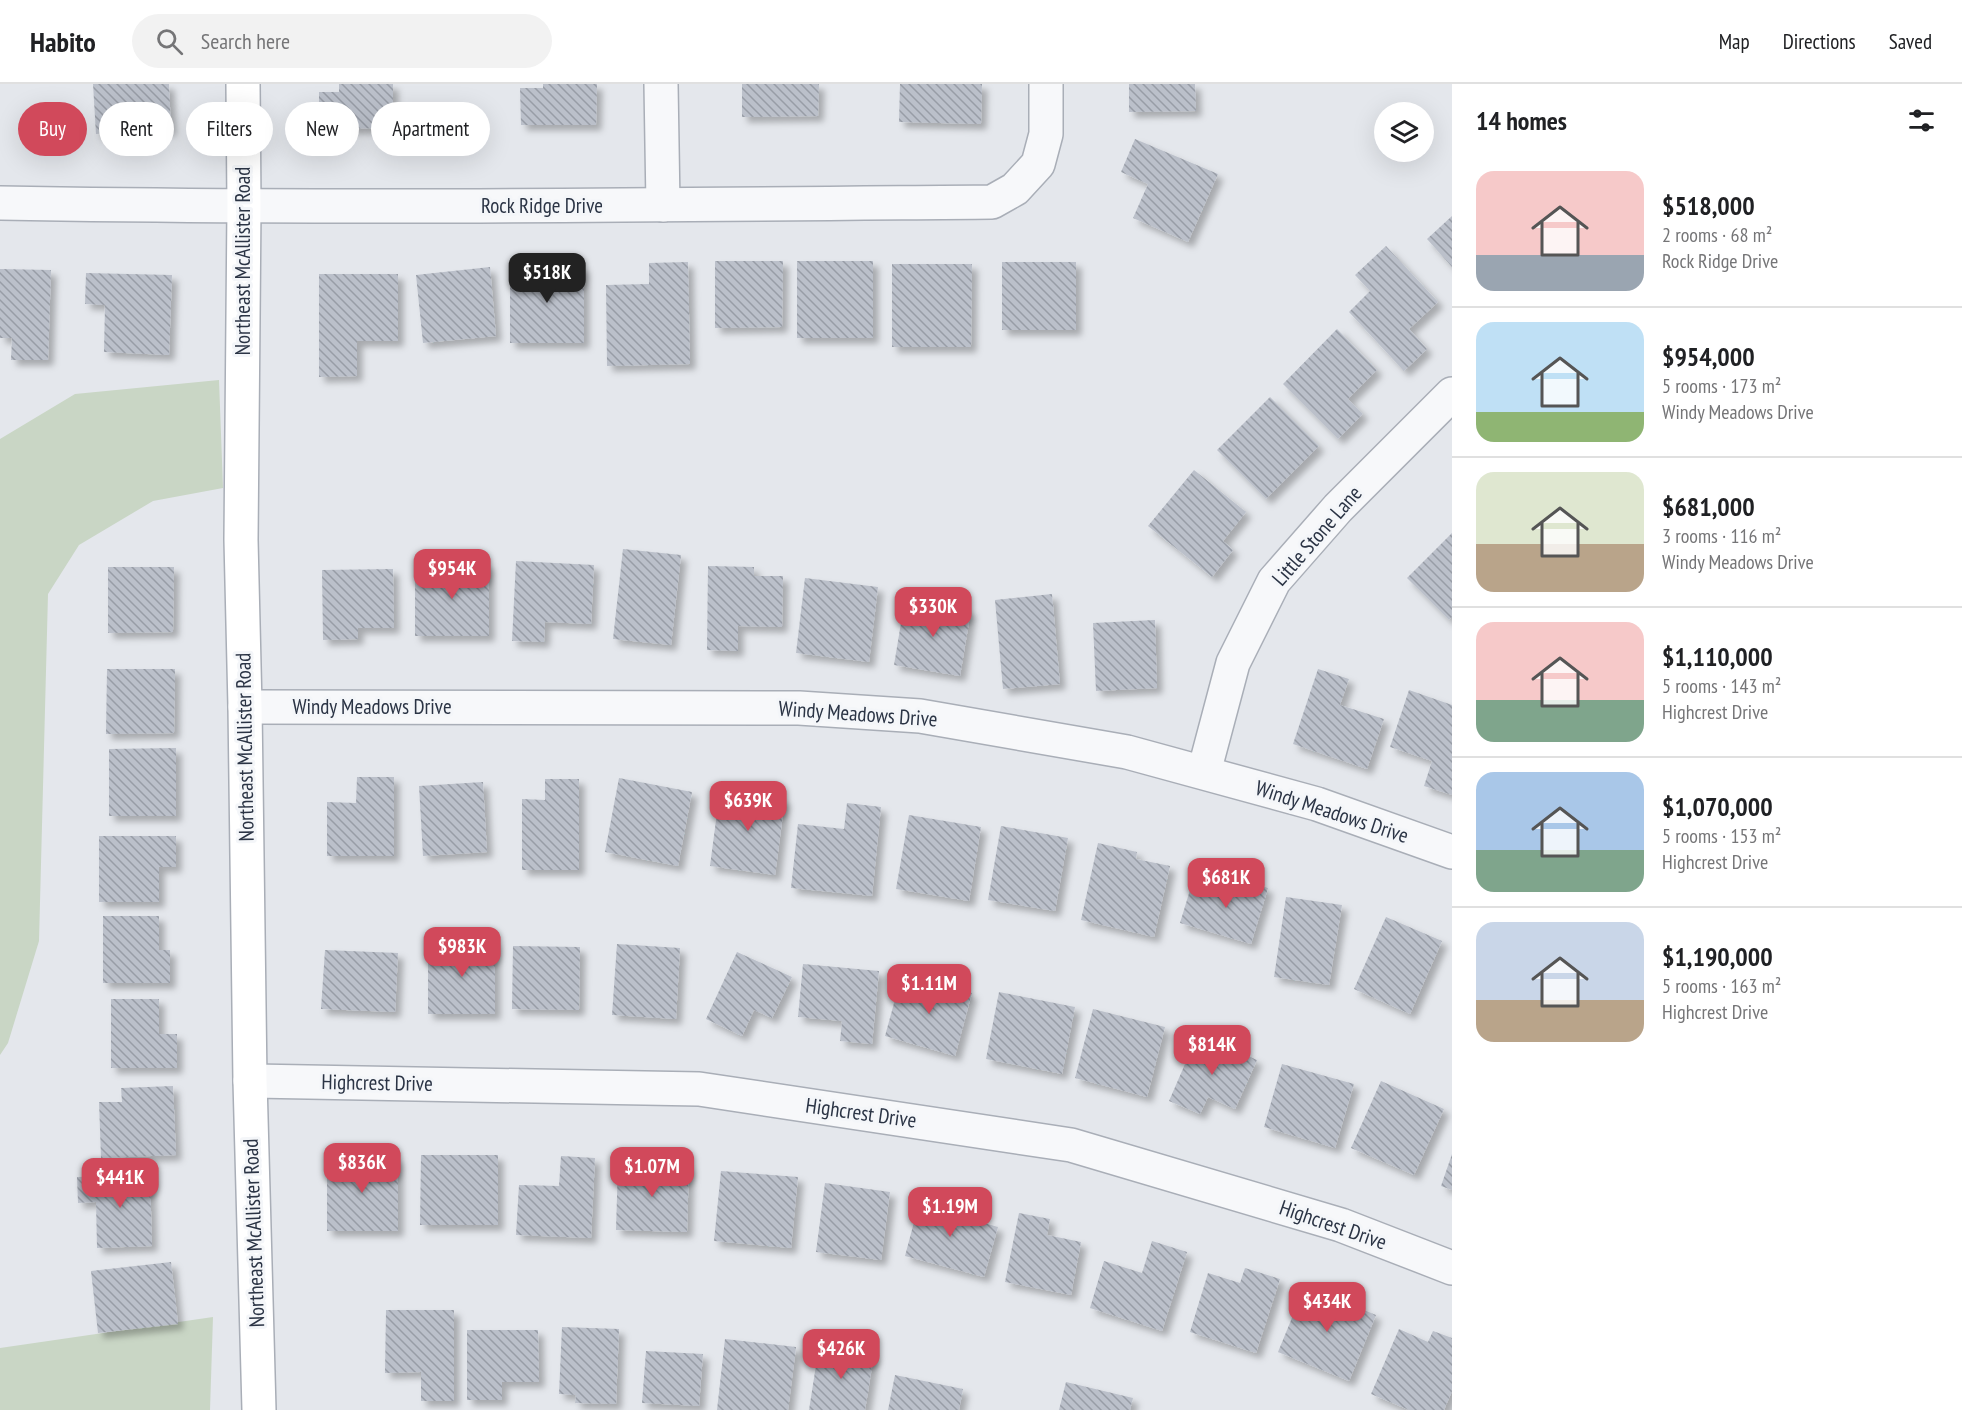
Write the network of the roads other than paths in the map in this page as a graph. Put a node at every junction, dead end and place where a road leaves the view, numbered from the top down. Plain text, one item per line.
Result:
1 (243, 84) edge
2 (661, 84) edge
3 (1046, 84) edge
4 (0, 203) edge
5 (663, 205) junction
6 (244, 206) junction
7 (1452, 394) edge
8 (245, 707) junction
9 (1204, 772) junction
10 (1452, 852) edge
11 (250, 1081) junction
12 (1452, 1268) edge
13 (259, 1410) edge

1 - 6 street, Northeast McAllister Road
2 - 5 street
3 - 5 street, Rock Ridge Drive
4 - 6 street, Rock Ridge Drive
5 - 6 street, Rock Ridge Drive
6 - 8 street, Northeast McAllister Road
7 - 9 street, Little Stone Lane
8 - 9 street, Windy Meadows Drive
8 - 11 street, Northeast McAllister Road
9 - 10 street, Windy Meadows Drive
11 - 12 street, Highcrest Drive
11 - 13 street, Northeast McAllister Road

